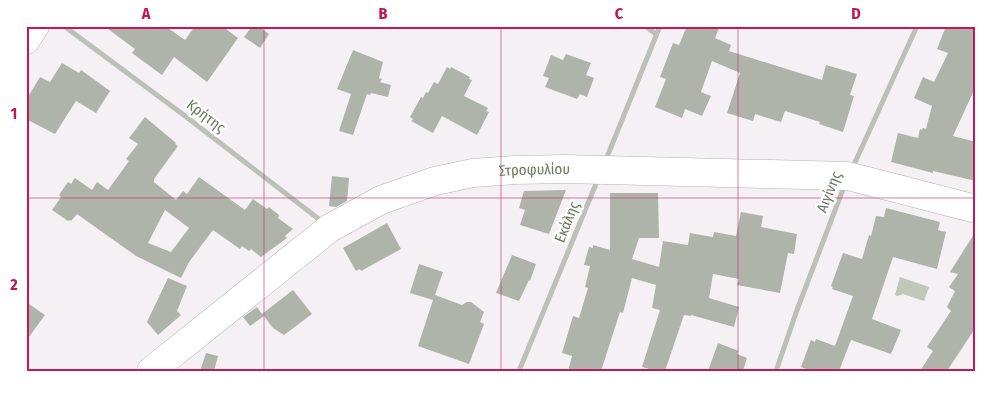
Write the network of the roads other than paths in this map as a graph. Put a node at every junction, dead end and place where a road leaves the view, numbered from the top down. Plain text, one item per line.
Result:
1 (35, 26) edge
2 (64, 26) edge
3 (645, 26) edge
4 (660, 26) edge
5 (917, 26) edge
6 (656, 34) junction
7 (26, 40) edge
8 (601, 171) junction
9 (848, 176) junction
10 (976, 209) edge
11 (330, 228) junction
12 (151, 371) edge
13 (519, 371) edge
14 (776, 371) edge

1 - 7 street
2 - 11 street, Κρήτης
3 - 6 street
4 - 6 street, Εκάλης
5 - 9 street, Αιγίνης
6 - 8 street, Εκάλης
8 - 9 street, Στροφυλίου
8 - 11 street, Στροφυλίου
8 - 13 street, Εκάλης
9 - 10 street, Στροφυλίου
9 - 14 street, Αιγίνης
11 - 12 street, Στροφυλίου

